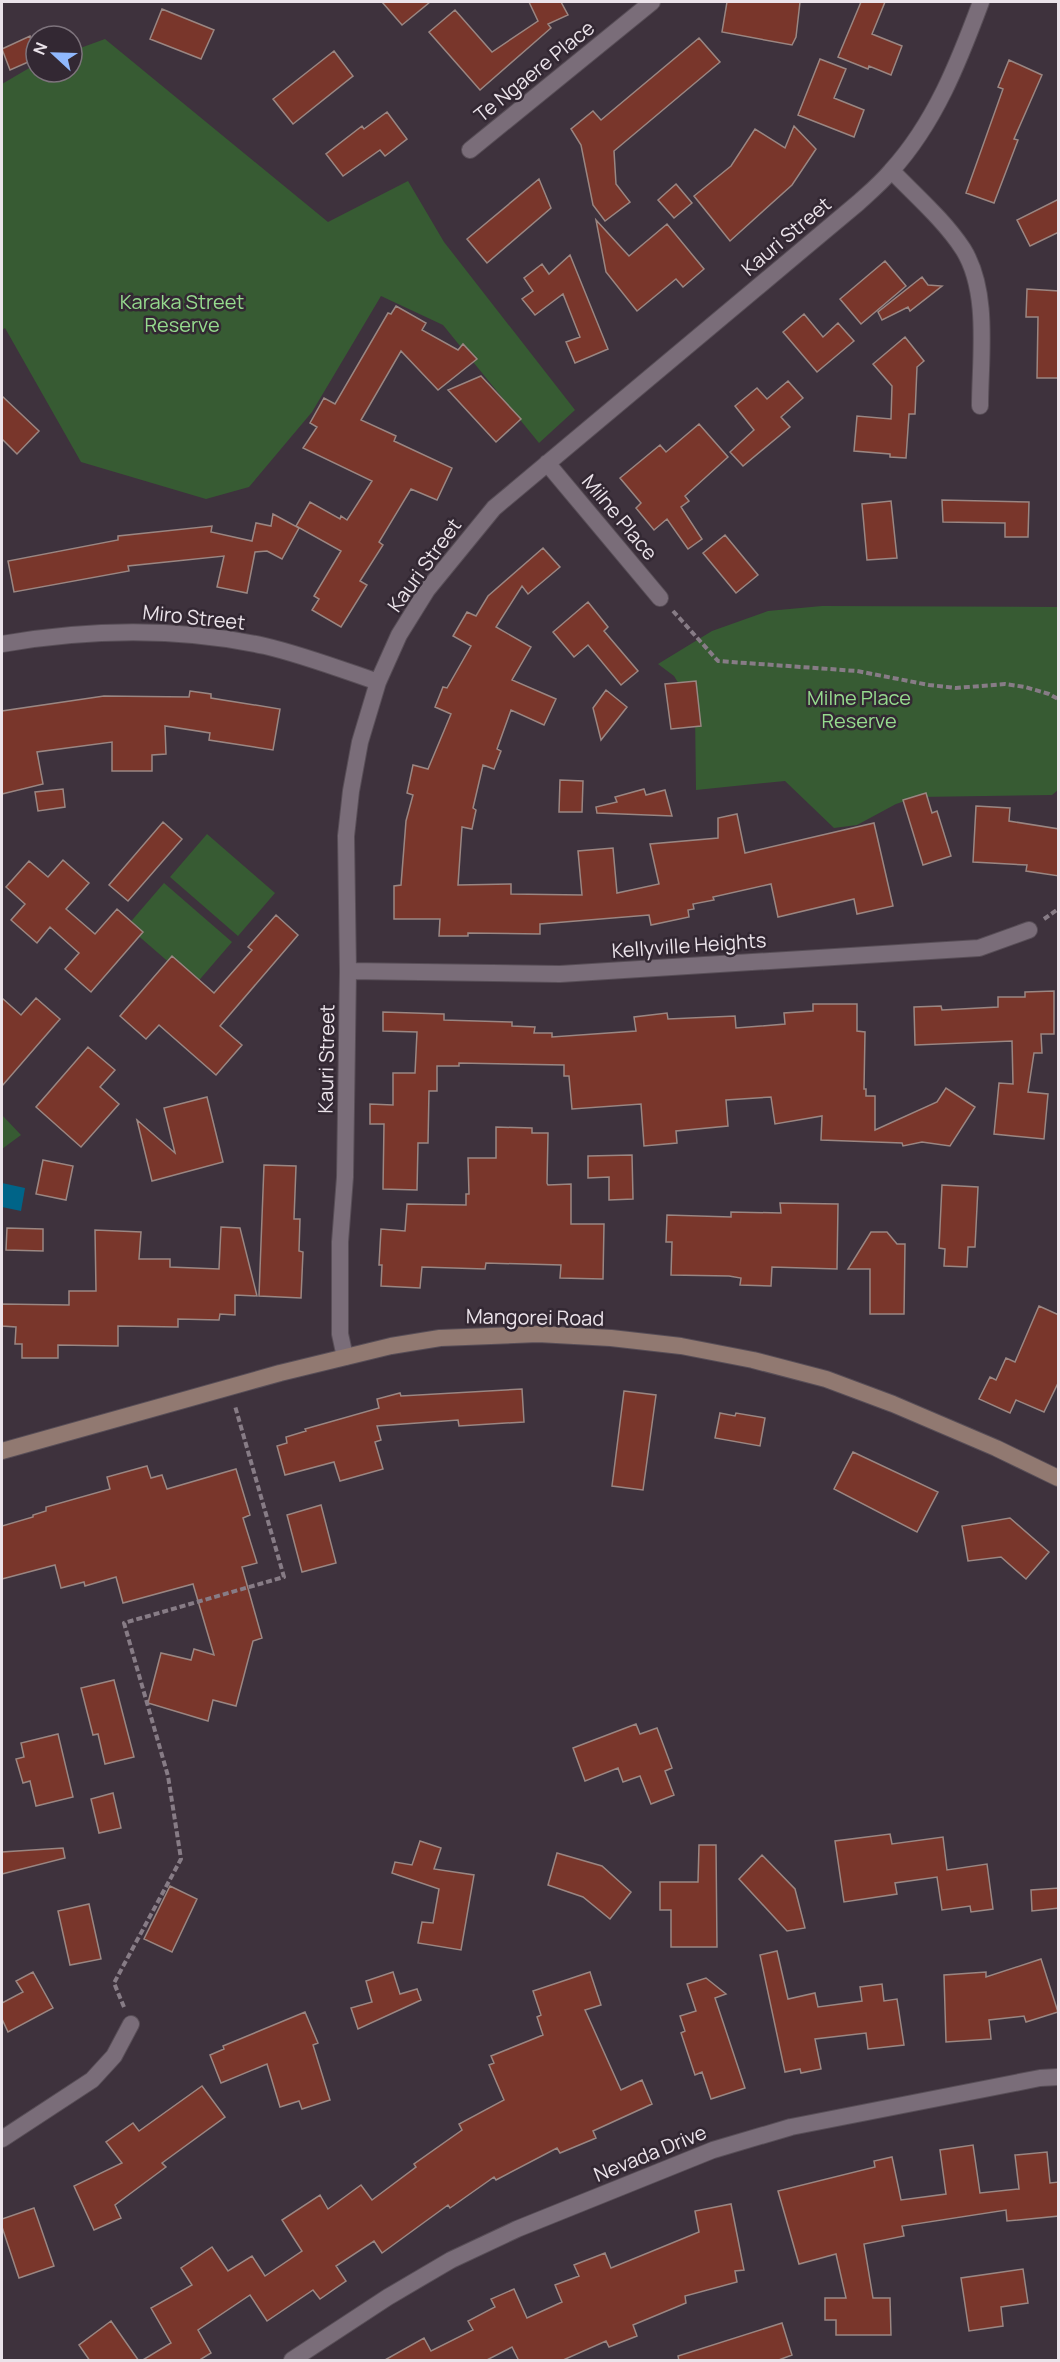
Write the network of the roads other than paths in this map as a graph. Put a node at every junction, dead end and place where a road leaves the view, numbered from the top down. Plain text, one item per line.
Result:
1 (652, 2) edge
2 (981, 2) edge
3 (470, 150) dead end
4 (892, 171) junction
5 (980, 406) dead end
6 (547, 463) junction
7 (660, 598) road end
8 (2, 644) edge
9 (378, 682) junction
10 (1029, 930) dead end
11 (348, 971) junction
12 (345, 1357) junction
13 (2, 1451) edge
14 (1059, 1478) edge
15 (130, 2024) road end
16 (1059, 2077) edge
17 (2, 2139) edge
18 (292, 2361) edge

1 - 3 street, Te Ngaere Place
2 - 4 street, Kauri Street
4 - 5 street
4 - 6 street, Kauri Street
6 - 7 street, Milne Place
6 - 9 street, Kauri Street
8 - 9 street, Miro Street
9 - 11 street, Kauri Street
10 - 11 street, Kellyville Heights
11 - 12 street, Kauri Street
12 - 13 main road, Mangorei Road
12 - 14 main road, Mangorei Road
15 - 17 street
16 - 18 street, Nevada Drive

